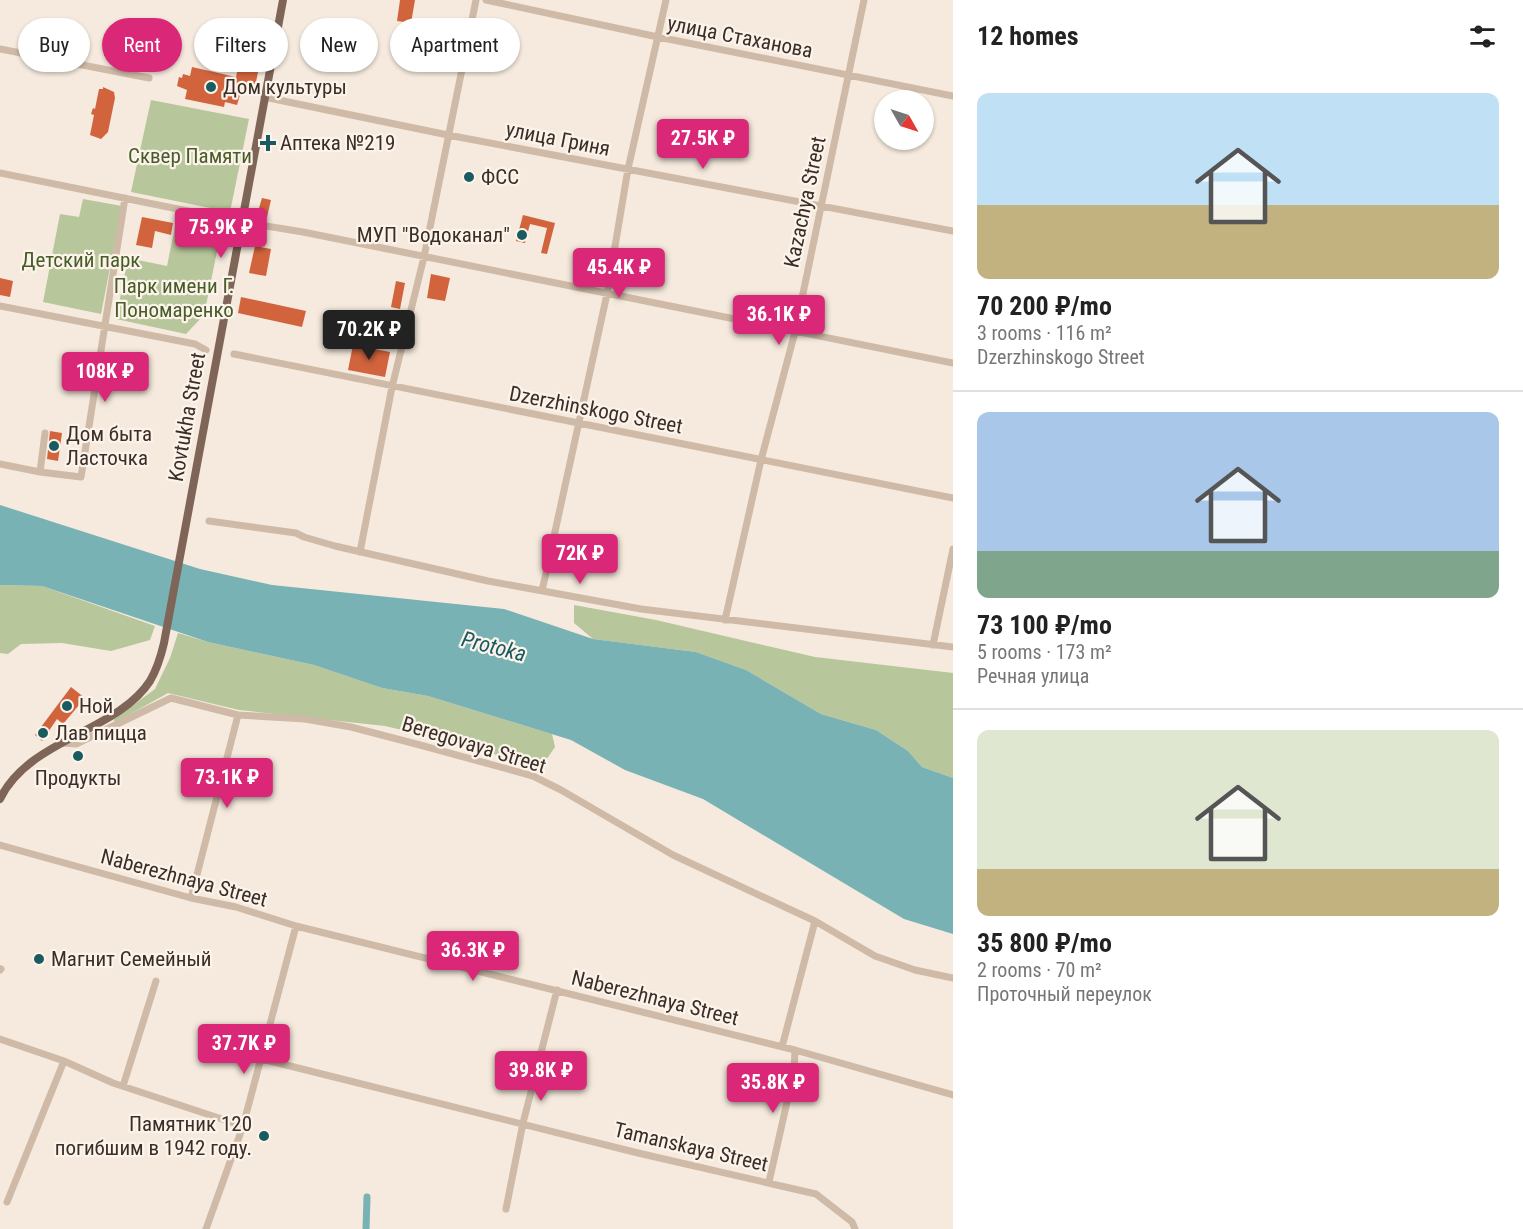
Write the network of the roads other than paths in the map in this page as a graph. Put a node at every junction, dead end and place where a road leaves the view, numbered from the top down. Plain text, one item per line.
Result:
1 (283, 0) edge
2 (476, 0) edge
3 (486, 0) edge
4 (666, 0) edge
5 (864, 0) edge
6 (658, 38) junction
7 (0, 49) edge
8 (848, 75) junction
9 (149, 78) dead end
10 (953, 96) edge
11 (264, 97) junction
12 (448, 135) junction
13 (628, 169) junction
14 (0, 174) edge
15 (125, 198) junction
16 (820, 206) junction
17 (242, 222) junction
18 (953, 231) edge
19 (424, 257) junction
20 (607, 294) junction
21 (0, 306) edge
22 (105, 325) junction
23 (795, 332) junction
24 (206, 350) dead end
25 (234, 354) dead end
26 (953, 363) edge
27 (392, 387) junction
28 (578, 424) junction
29 (45, 433) dead end
30 (761, 460) junction
31 (0, 464) edge
32 (40, 472) junction
33 (953, 498) edge
34 (209, 521) dead end
35 (953, 549) edge
36 (360, 552) junction
37 (542, 591) junction
38 (725, 621) junction
39 (933, 645) junction
40 (953, 647) edge
41 (238, 715) junction
42 (62, 743) junction
43 (0, 800) edge
44 (0, 844) edge
45 (191, 898) junction
46 (815, 921) junction
47 (296, 926) junction
48 (953, 978) edge
49 (156, 981) dead end
50 (557, 990) junction
51 (0, 1039) edge
52 (782, 1047) junction
53 (795, 1050) junction
54 (262, 1059) junction
55 (64, 1061) junction
56 (123, 1086) junction
57 (953, 1095) edge
58 (523, 1123) junction
59 (243, 1126) junction
60 (769, 1182) junction
61 (7, 1202) dead end
62 (506, 1209) dead end
63 (206, 1229) edge
64 (855, 1229) edge

1 - 11 main road, Kovtukha Street
2 - 12 street
3 - 6 street, улица Стаханова
4 - 6 street
5 - 8 street, Kazachya Street
6 - 8 street, улица Стаханова
6 - 13 street
7 - 9 street
8 - 10 street, улица Стаханова
8 - 16 street, Kazachya Street
11 - 12 street, улица Гриня
11 - 17 main road, Kovtukha Street
12 - 13 street, улица Гриня
12 - 19 street
13 - 16 street, улица Гриня
13 - 20 street
14 - 15 street
15 - 17 street
15 - 22 street
16 - 18 street, улица Гриня
16 - 23 street, Kazachya Street
17 - 19 street
17 - 42 main road, Kovtukha Street
19 - 20 street
19 - 27 street
20 - 23 street
20 - 28 street
21 - 22 street
22 - 24 street
22 - 32 street
23 - 26 street
23 - 30 street, Kazachya Street
25 - 27 street, Dzerzhinskogo Street
27 - 28 street, Dzerzhinskogo Street
27 - 36 street
28 - 30 street, Dzerzhinskogo Street
28 - 37 street
29 - 32 street
30 - 33 street, Dzerzhinskogo Street
30 - 38 street, Kazachya Street
31 - 32 street
34 - 36 street
35 - 39 street
36 - 37 street
37 - 38 street
38 - 39 street
39 - 40 street
41 - 42 street, Beregovaya Street
41 - 45 street
41 - 46 street, Beregovaya Street
42 - 43 main road, Kovtukha Street
44 - 45 street, Naberezhnaya Street
45 - 47 street, Naberezhnaya Street
46 - 48 street, Beregovaya Street
46 - 52 street
47 - 50 street, Naberezhnaya Street
47 - 54 street
49 - 56 street
50 - 52 street, Naberezhnaya Street
50 - 58 street
51 - 55 street
52 - 53 street, Naberezhnaya Street
53 - 57 street, Naberezhnaya Street
53 - 60 street
54 - 58 street, Tamanskaya Street
54 - 59 street
55 - 56 street
55 - 61 street
56 - 59 street
58 - 60 street, Tamanskaya Street
58 - 62 street
59 - 63 street
60 - 64 street, Tamanskaya Street

